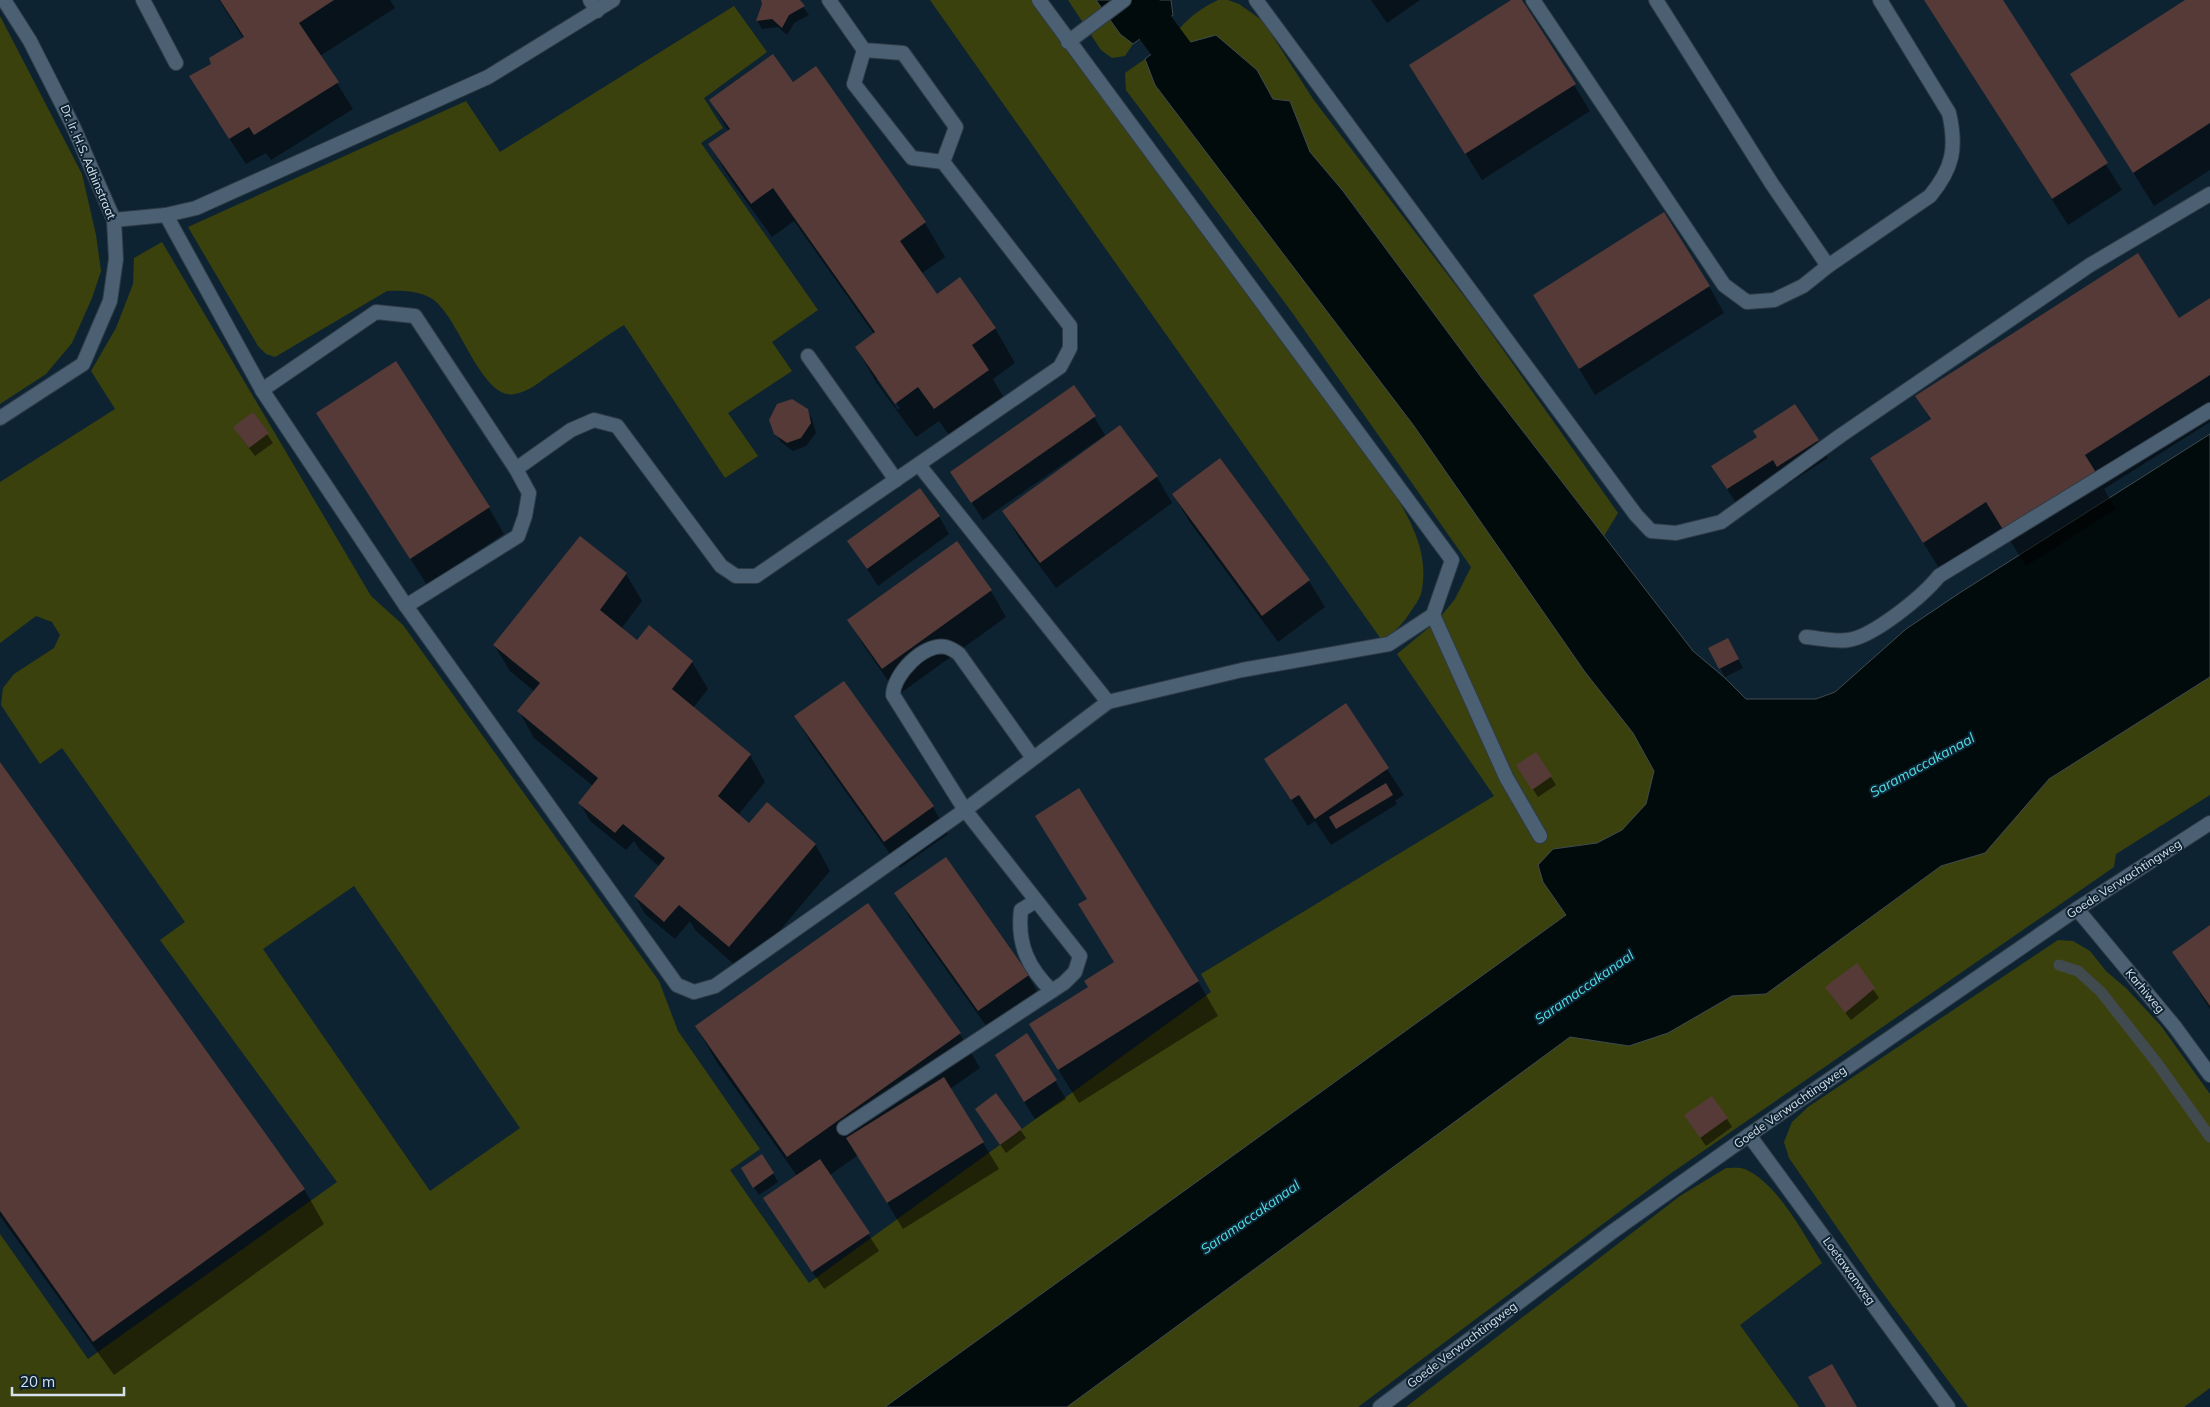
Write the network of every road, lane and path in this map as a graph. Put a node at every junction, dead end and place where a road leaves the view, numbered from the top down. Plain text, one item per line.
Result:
1 (4, 0) edge
2 (143, 0) edge
3 (613, 0) edge
4 (829, 0) edge
5 (1039, 0) edge
6 (1124, 0) edge
7 (1256, 0) edge
8 (1533, 0) edge
9 (1656, 0) edge
10 (1880, 0) edge
11 (594, 6) edge
12 (1068, 42) junction
13 (864, 50) junction
14 (176, 62) dead end
15 (943, 162) junction
16 (2210, 194) edge
17 (166, 215) junction
18 (114, 220) junction
19 (1828, 266) junction
20 (808, 356) dead end
21 (262, 390) junction
22 (2210, 410) edge
23 (0, 418) edge
24 (918, 464) junction
25 (516, 469) junction
26 (896, 480) junction
27 (406, 606) junction
28 (1433, 615) junction
29 (1806, 637) dead end
30 (1108, 702) junction
31 (1033, 758) junction
32 (965, 810) junction
33 (2210, 823) edge
34 (1540, 836) dead end
35 (1036, 901) junction
36 (2078, 909) junction
37 (1052, 991) junction
38 (2210, 1075) edge
39 (844, 1128) dead end
40 (1749, 1135) junction
41 (1380, 1407) edge
42 (1948, 1407) edge

1 - 18 street, Dr. Ir. H.S. Adhinstraat
2 - 14 street
3 - 11 street
4 - 13 street
5 - 12 street
6 - 12 street
7 - 16 street
8 - 19 street
9 - 19 street
10 - 19 street
11 - 17 street
12 - 28 street
13 - 15 street
13 - 15 street
15 - 24 street
17 - 18 street
17 - 21 street
18 - 23 street, Dr. Ir. H.S. Adhinstraat
20 - 26 street
21 - 25 street
21 - 27 street
22 - 29 street
24 - 26 street
24 - 30 street
25 - 26 street
25 - 27 street
27 - 32 street
28 - 30 street
28 - 34 street
30 - 31 street
31 - 32 street
31 - 32 street
32 - 35 street
33 - 36 street, Goede Verwachtingweg
35 - 37 street
35 - 37 street
36 - 38 street, Karhiweg
36 - 40 street, Goede Verwachtingweg
37 - 39 street
40 - 41 street, Goede Verwachtingweg
40 - 42 street, Loetawanweg

